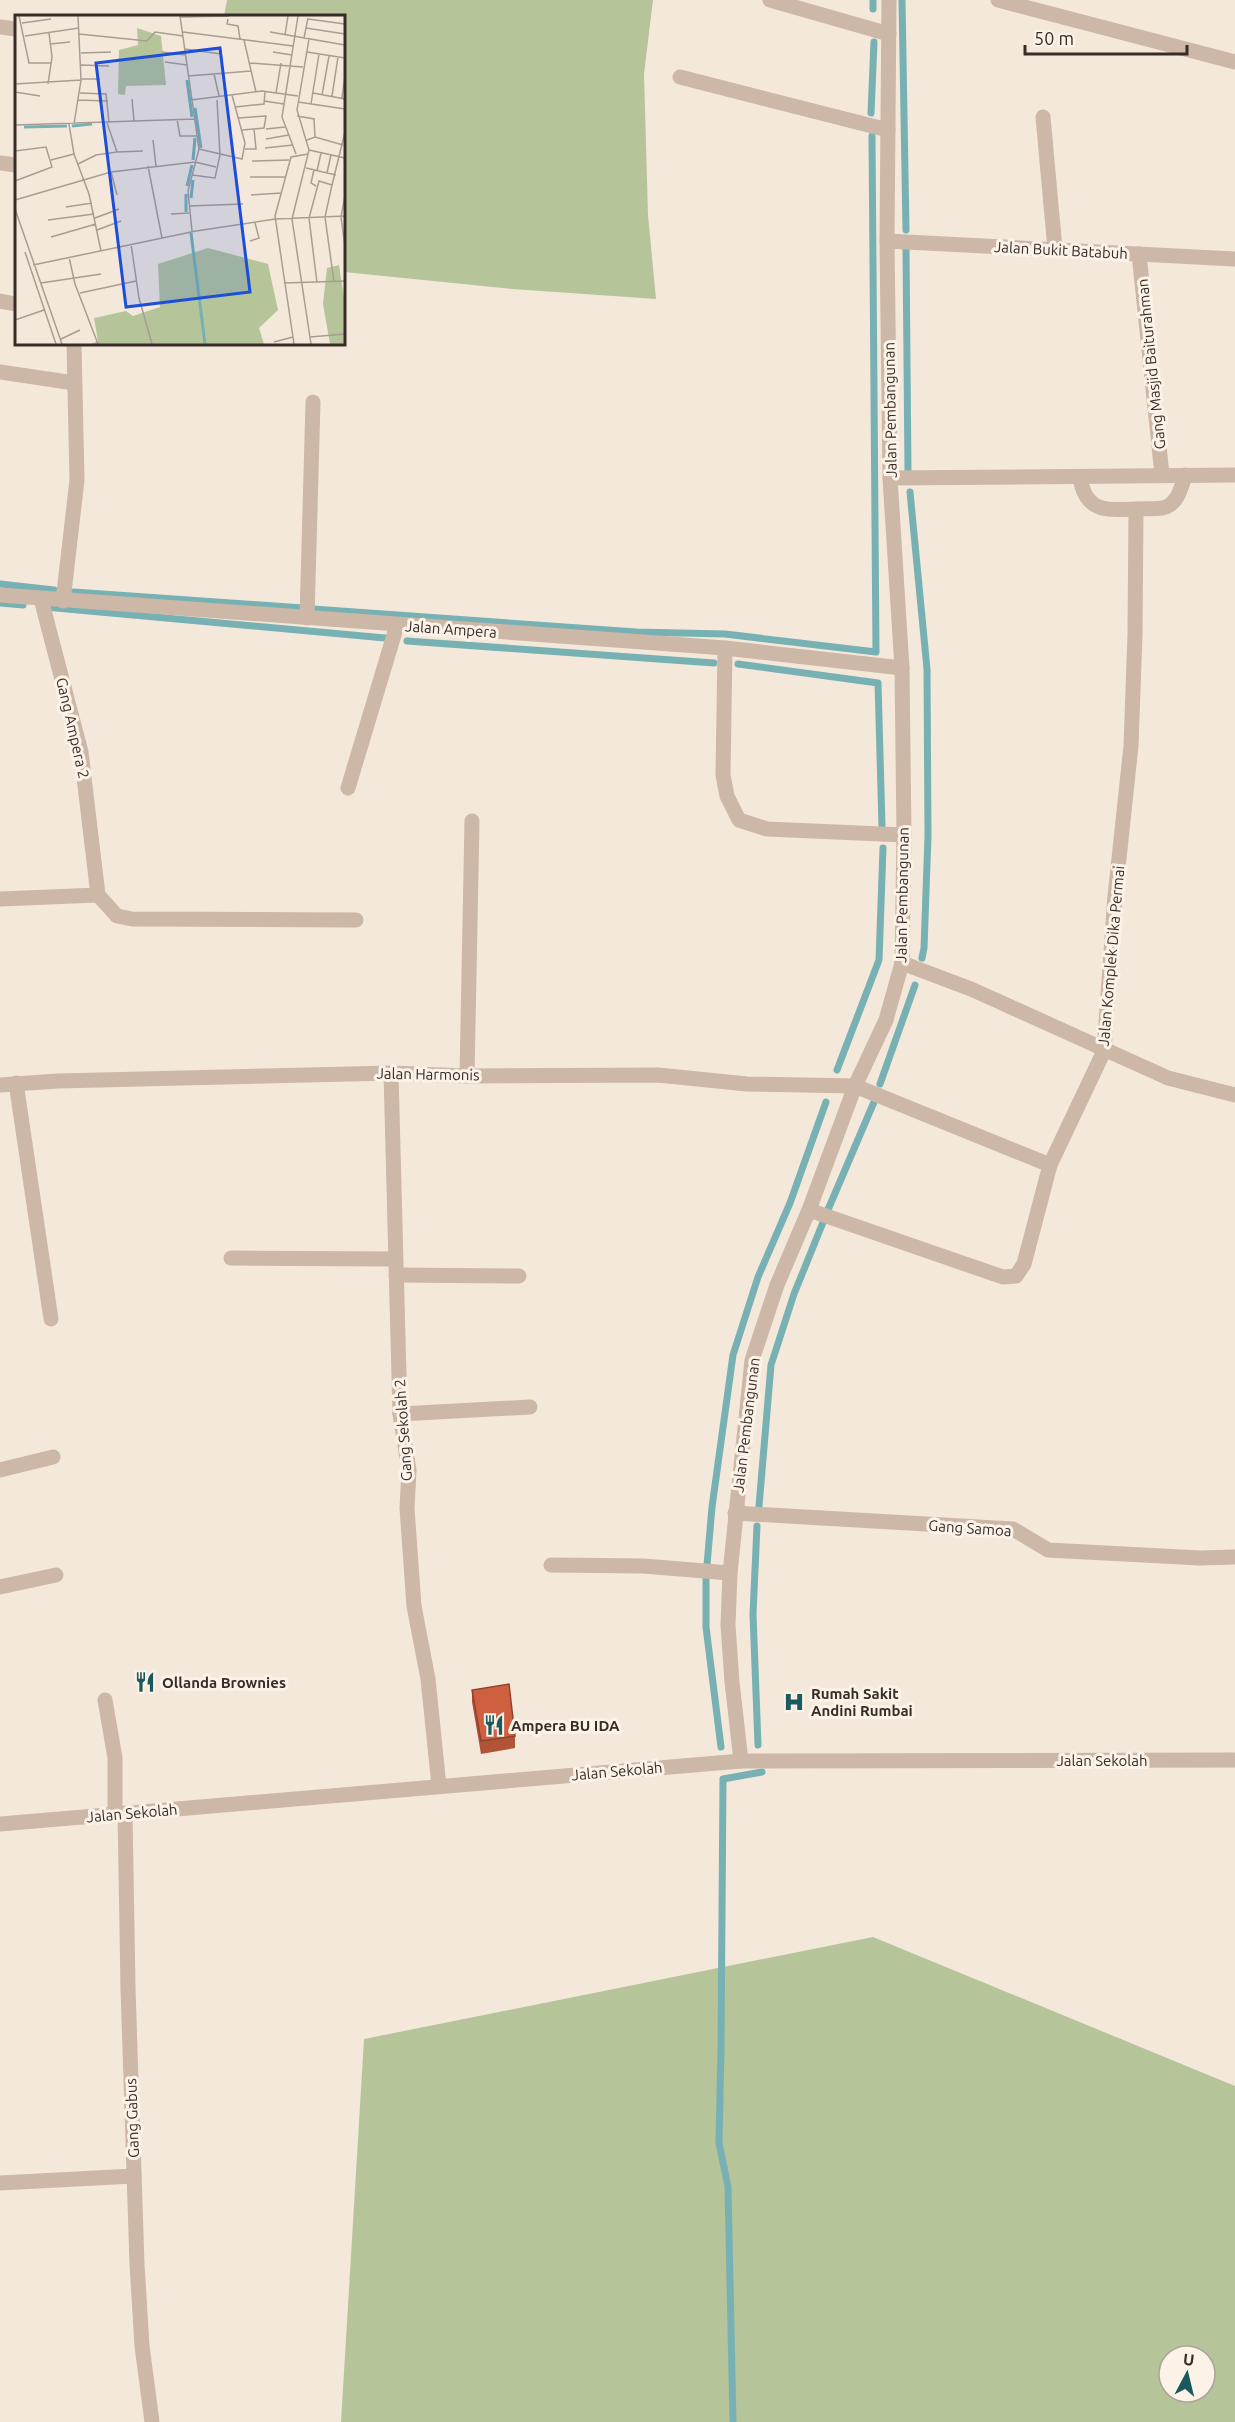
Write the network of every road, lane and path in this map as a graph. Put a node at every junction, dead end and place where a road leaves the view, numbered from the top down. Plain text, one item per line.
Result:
1 (770, 0) edge
2 (889, 0) edge
3 (998, 0) edge
4 (0, 27) edge
5 (15, 29) edge
6 (889, 34) junction
7 (1235, 62) edge
8 (680, 77) dead end
9 (1043, 117) dead end
10 (888, 130) junction
11 (0, 163) edge
12 (15, 165) edge
13 (887, 241) junction
14 (1055, 249) junction
15 (1139, 254) junction
16 (1235, 259) edge
17 (0, 301) edge
18 (15, 304) edge
19 (74, 345) edge
20 (0, 372) edge
21 (74, 383) junction
22 (313, 402) dead end
23 (1162, 475) junction
24 (1185, 475) junction
25 (1235, 475) edge
26 (890, 478) junction
27 (1080, 478) junction
28 (1136, 509) junction
29 (0, 595) edge
30 (41, 599) junction
31 (63, 601) junction
32 (307, 618) junction
33 (397, 625) junction
34 (725, 648) junction
35 (902, 668) junction
36 (348, 788) dead end
37 (472, 821) dead end
38 (904, 835) junction
39 (98, 895) junction
40 (0, 899) edge
41 (356, 920) dead end
42 (902, 963) junction
43 (1104, 1051) junction
44 (391, 1073) junction
45 (467, 1076) junction
46 (16, 1083) junction
47 (0, 1085) edge
48 (855, 1086) junction
49 (1235, 1095) edge
50 (1050, 1166) junction
51 (809, 1210) junction
52 (231, 1258) dead end
53 (395, 1259) junction
54 (396, 1275) junction
55 (519, 1276) dead end
56 (51, 1319) dead end
57 (530, 1407) dead end
58 (400, 1414) junction
59 (53, 1457) dead end
60 (0, 1470) edge
61 (735, 1513) junction
62 (1235, 1557) edge
63 (551, 1564) dead end
64 (730, 1573) junction
65 (56, 1575) dead end
66 (0, 1587) edge
67 (105, 1700) dead end
68 (1235, 1760) edge
69 (741, 1761) junction
70 (439, 1786) junction
71 (120, 1814) junction
72 (0, 1824) edge
73 (134, 2176) junction
74 (0, 2183) edge
75 (152, 2422) edge

1 - 6 street
2 - 6 street, Jalan Pembangunan
3 - 7 street
4 - 5 street
6 - 10 street, Jalan Pembangunan
8 - 10 street
9 - 14 street
10 - 13 street, Jalan Pembangunan
11 - 12 street
13 - 14 street, Jalan Bukit Batabuh
13 - 26 street, Jalan Pembangunan
14 - 15 street, Jalan Bukit Batabuh
15 - 16 street, Jalan Bukit Batabuh
15 - 23 street, Gang Masjid Baiturahman
17 - 18 street
19 - 21 street
20 - 21 street
21 - 31 street
22 - 32 street
23 - 24 street
23 - 27 street
24 - 25 street
24 - 28 street
26 - 27 street
26 - 35 street, Jalan Pembangunan
27 - 28 street
28 - 43 street, Jalan Komplek Dika Permai
29 - 30 street, Jalan Ampera
30 - 31 street, Jalan Ampera
30 - 39 street, Gang Ampera 2
31 - 32 street, Jalan Ampera
32 - 33 street, Jalan Ampera
33 - 34 street, Jalan Ampera
33 - 36 street
34 - 35 street, Jalan Ampera
34 - 38 street
35 - 38 street, Jalan Pembangunan
37 - 45 street
38 - 42 street, Jalan Pembangunan
39 - 40 street
39 - 41 street
42 - 43 street
42 - 48 street, Jalan Pembangunan
43 - 49 street
43 - 50 street, Jalan Komplek Dika Permai
44 - 45 street, Jalan Harmonis
44 - 46 street, Jalan Harmonis
44 - 53 street, Gang Sekolah 2
45 - 48 street, Jalan Harmonis
46 - 47 street, Jalan Harmonis
46 - 56 street
48 - 50 street
48 - 51 street, Jalan Pembangunan
50 - 51 street, Jalan Komplek Dika Permai
51 - 61 street, Jalan Pembangunan
52 - 53 street
53 - 54 street, Gang Sekolah 2
54 - 55 street
54 - 58 street, Gang Sekolah 2
57 - 58 street
58 - 70 street, Gang Sekolah 2
59 - 60 street
61 - 62 street, Gang Samoa
61 - 64 street, Jalan Pembangunan
63 - 64 street
64 - 69 street, Jalan Pembangunan
65 - 66 street
67 - 71 street, Gang Gabus
68 - 69 street, Jalan Sekolah
69 - 70 street, Jalan Sekolah
70 - 71 street, Jalan Sekolah
71 - 72 street, Jalan Sekolah
71 - 73 street, Gang Gabus
73 - 74 street
73 - 75 street, Gang Gabus

